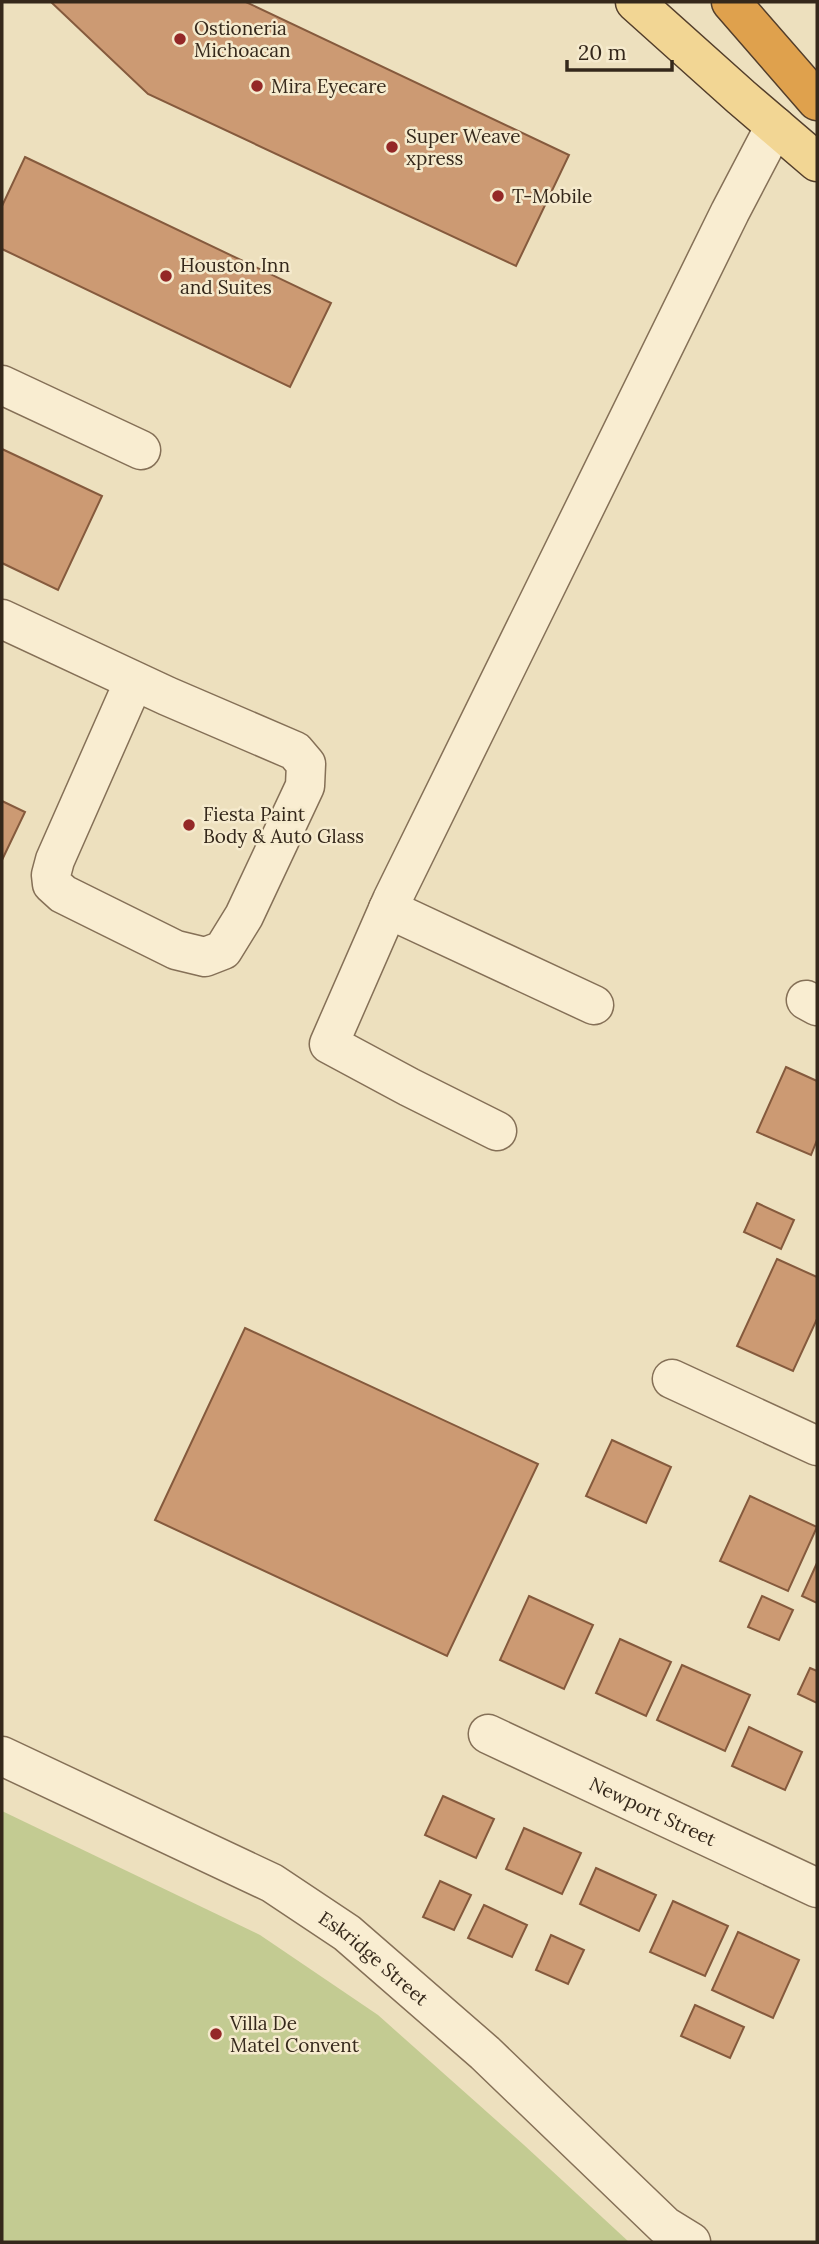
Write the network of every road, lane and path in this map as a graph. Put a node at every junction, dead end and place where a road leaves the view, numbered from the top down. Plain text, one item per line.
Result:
1 (635, 2) edge
2 (731, 2) edge
3 (817, 101) edge
4 (775, 126) junction
5 (817, 162) edge
6 (2, 384) edge
7 (141, 450) dead end
8 (2, 619) edge
9 (134, 681) junction
10 (388, 909) junction
11 (594, 1005) dead end
12 (497, 1130) dead end
13 (672, 1379) dead end
14 (817, 1446) edge
15 (488, 1734) dead end
16 (2, 1756) edge
17 (817, 1888) edge
18 (691, 2242) edge

1 - 4 main road
2 - 3 highway
4 - 5 main road
4 - 10 street
6 - 7 street
8 - 9 street
9 - 9 street
10 - 11 street
10 - 12 street
13 - 14 street
15 - 17 street, Newport Street
16 - 18 street, Eskridge Street

